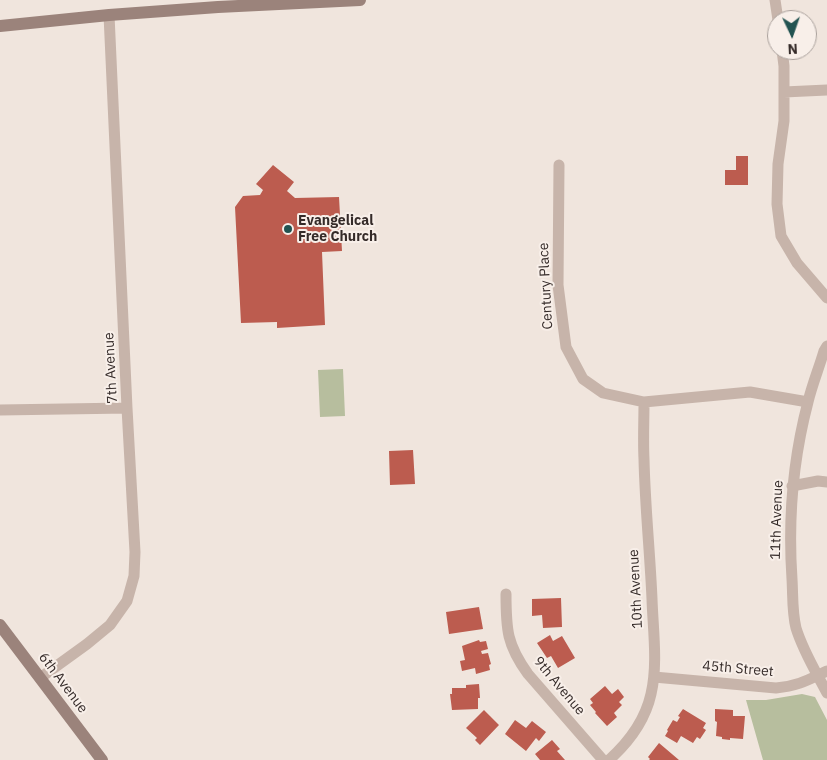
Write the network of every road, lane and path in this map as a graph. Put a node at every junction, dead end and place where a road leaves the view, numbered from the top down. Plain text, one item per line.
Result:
1 (360, 0) edge
2 (109, 15) junction
3 (0, 18) edge
4 (0, 26) edge
5 (783, 60) edge
6 (827, 90) edge
7 (784, 92) junction
8 (559, 165) dead end
9 (827, 298) edge
10 (827, 346) edge
11 (644, 402) junction
12 (808, 402) junction
13 (127, 408) junction
14 (0, 410) edge
15 (827, 482) edge
16 (792, 486) junction
17 (506, 594) dead end
18 (0, 625) edge
19 (822, 673) edge
20 (654, 676) junction
21 (40, 678) junction
22 (827, 693) edge
23 (102, 760) edge
24 (603, 760) edge
25 (609, 760) edge

1 - 2 main road
2 - 3 main road
2 - 4 main road
2 - 13 street, 7th Avenue
5 - 7 street
6 - 7 street
7 - 9 street
8 - 11 street, Century Place
10 - 12 street, 11th Avenue
11 - 12 street, Century Place
11 - 20 street, 10th Avenue
12 - 16 street, 11th Avenue
13 - 14 street
13 - 21 street, 7th Avenue
15 - 16 street
16 - 19 street, 11th Avenue
17 - 24 street, 9th Avenue
18 - 21 main road, 6th Avenue
19 - 20 street, 45th Street
19 - 22 street, 11th Avenue
20 - 25 street, 10th Avenue
21 - 23 main road, 6th Avenue

